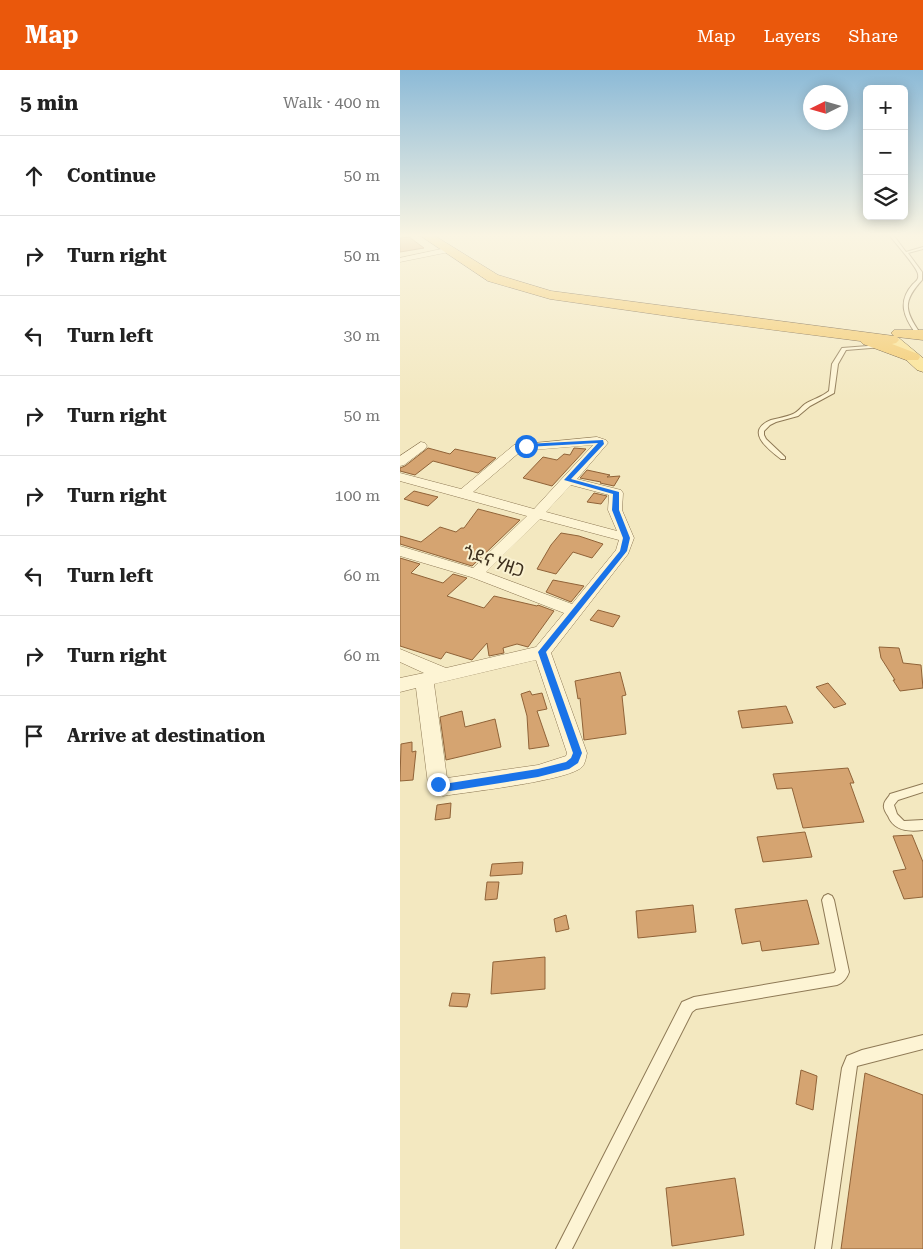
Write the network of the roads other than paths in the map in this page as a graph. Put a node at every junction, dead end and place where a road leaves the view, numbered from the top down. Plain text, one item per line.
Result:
1 (534, 291) edge
2 (558, 291) edge
3 (910, 291) edge
4 (709, 316) junction
5 (821, 329) junction
6 (906, 337) edge
7 (919, 359) edge
8 (422, 446) dead end
9 (783, 458) dead end
10 (400, 462) edge
11 (400, 477) edge
12 (567, 480) junction
13 (462, 495) junction
14 (536, 515) junction
15 (627, 538) junction
16 (400, 551) edge
17 (476, 574) junction
18 (574, 611) junction
19 (542, 652) junction
20 (400, 655) edge
21 (445, 675) junction
22 (424, 680) junction
23 (400, 685) edge
24 (923, 788) edge
25 (923, 825) edge
26 (828, 900) dead end
27 (923, 1042) edge
28 (564, 1249) edge
29 (823, 1249) edge

1 - 4 highway
2 - 4 highway
3 - 6 lane
4 - 5 highway
5 - 6 highway
5 - 6 highway
6 - 7 main road
6 - 9 lane
8 - 10 street
11 - 13 street
12 - 13 street
12 - 14 street
12 - 15 street
13 - 14 street
14 - 15 street
14 - 17 street
15 - 18 street
16 - 17 street, ጎደና ሃዘጋ
17 - 18 street, ጎደና ሃዘጋ
18 - 19 street
19 - 21 street
19 - 22 street
20 - 21 street
21 - 22 street
22 - 23 street
24 - 25 lane
26 - 28 lane
27 - 29 lane

